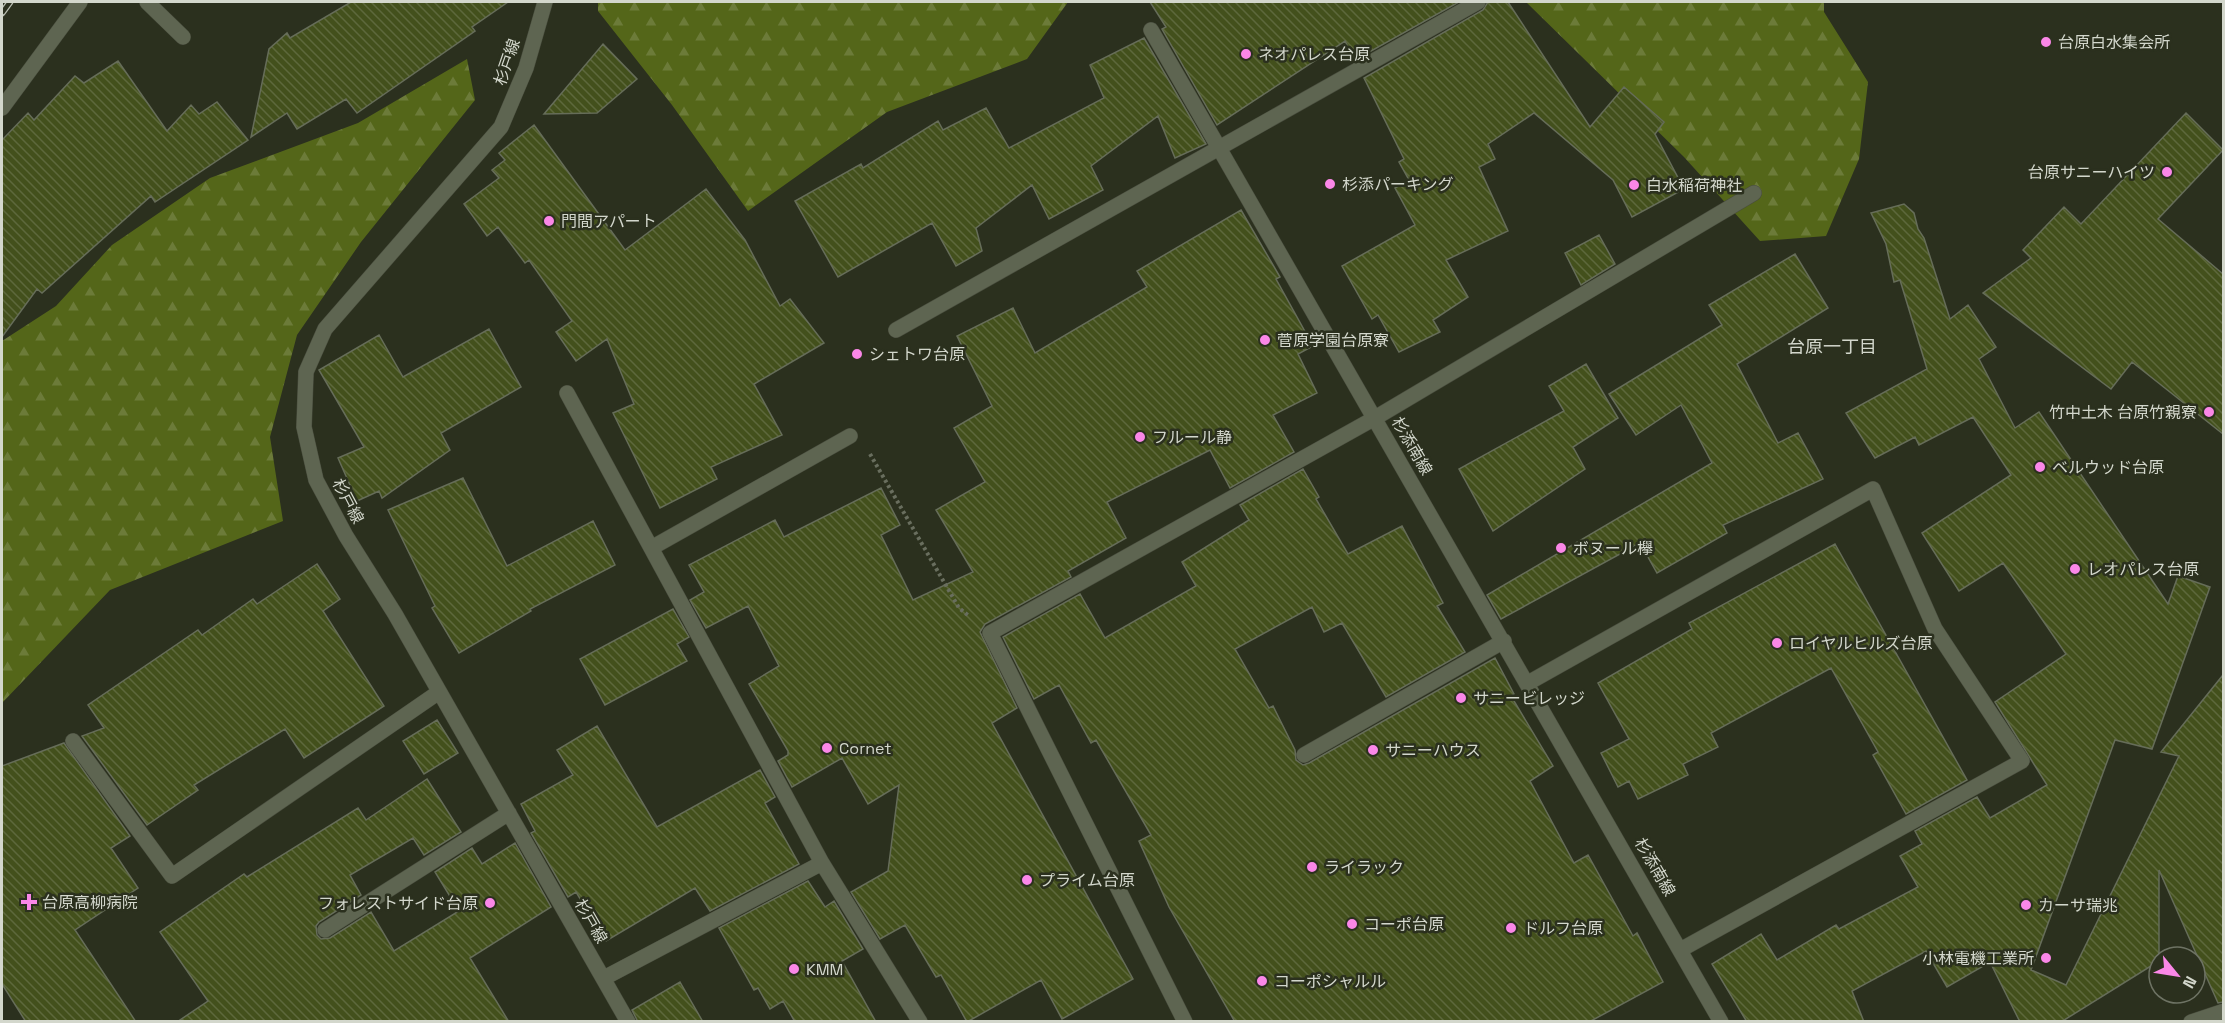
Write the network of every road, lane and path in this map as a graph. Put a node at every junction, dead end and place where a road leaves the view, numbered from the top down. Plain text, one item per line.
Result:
1 (81, 2) edge
2 (147, 2) edge
3 (545, 2) edge
4 (1478, 2) edge
5 (1151, 30) dead end
6 (183, 37) dead end
7 (2, 108) edge
8 (1219, 148) junction
9 (1754, 193) dead end
10 (896, 330) dead end
11 (567, 393) dead end
12 (1375, 418) junction
13 (850, 436) joint
14 (652, 547) junction
15 (990, 633) junction
16 (1504, 641) junction
17 (1528, 683) junction
18 (439, 692) junction
19 (73, 741) dead end
20 (1305, 755) dead end
21 (509, 813) junction
22 (822, 863) junction
23 (325, 930) dead end
24 (1682, 950) junction
25 (604, 978) junction
26 (2223, 1011) edge
27 (628, 1022) edge
28 (920, 1022) edge
29 (1185, 1022) edge
30 (1721, 1022) edge
31 (2191, 1022) edge

1 - 7 street
2 - 6 street
3 - 18 street, 杉戸線
4 - 8 street
5 - 8 street, 杉添南線
8 - 10 street
8 - 12 street, 杉添南線
9 - 12 street
11 - 14 street
12 - 15 street
12 - 16 street, 杉添南線
13 - 14 street
13 - 15 path
14 - 22 street
15 - 29 street
16 - 17 street, 杉添南線
16 - 20 street
17 - 24 street, 杉添南線
17 - 24 street
18 - 19 street
18 - 21 street, 杉戸線
21 - 23 street
21 - 25 street, 杉戸線
22 - 25 street
22 - 28 street
24 - 30 street, 杉添南線
25 - 27 street, 杉戸線
26 - 31 street

